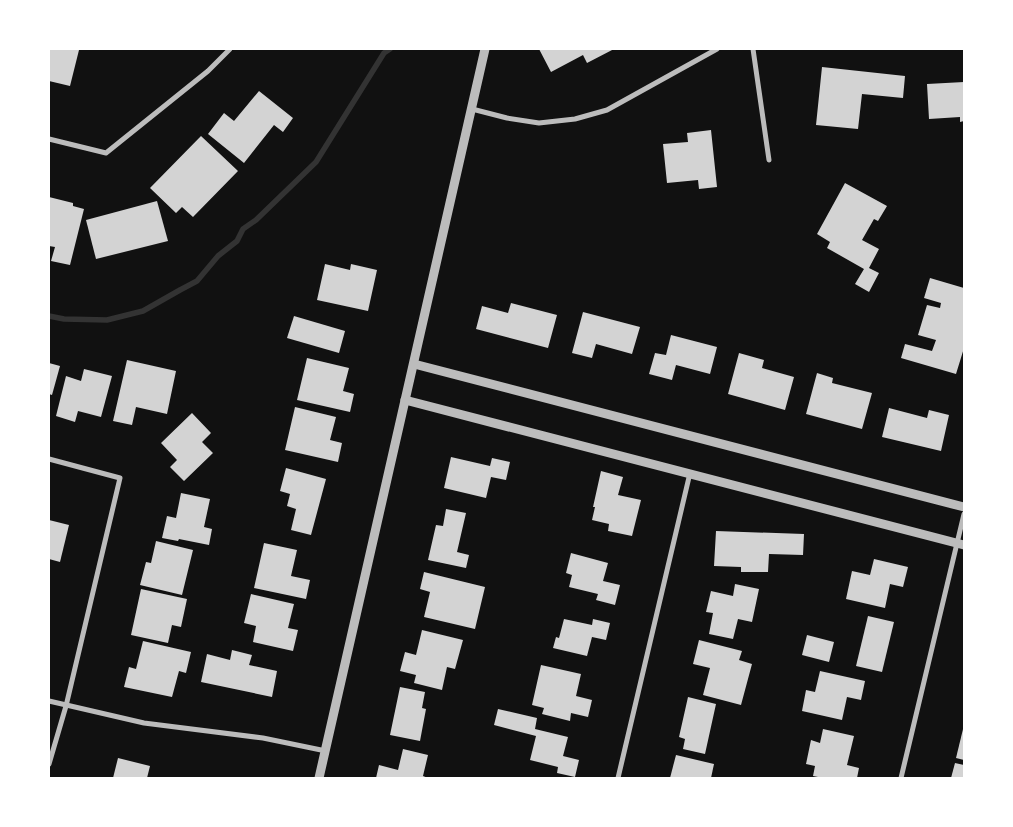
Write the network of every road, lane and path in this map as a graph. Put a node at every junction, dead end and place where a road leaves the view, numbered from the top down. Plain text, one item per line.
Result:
1 (230, 49) edge
2 (485, 49) edge
3 (717, 49) edge
4 (752, 49) edge
5 (472, 109) junction
6 (49, 138) edge
7 (769, 160) dead end
8 (414, 364) junction
9 (405, 400) junction
10 (49, 459) edge
11 (690, 473) junction
12 (964, 507) edge
13 (964, 514) edge
14 (960, 544) edge
15 (49, 701) edge
16 (66, 706) junction
17 (326, 752) junction
18 (49, 764) edge
19 (319, 778) edge
20 (618, 778) edge
21 (901, 778) edge

1 - 6 street
2 - 5 street
3 - 5 street
4 - 7 street
5 - 8 street
8 - 9 street
8 - 12 street
9 - 11 street
9 - 17 street
10 - 16 street
11 - 14 street
11 - 20 street
13 - 14 street
14 - 21 street
15 - 16 street
16 - 17 street
16 - 18 street
17 - 19 street

